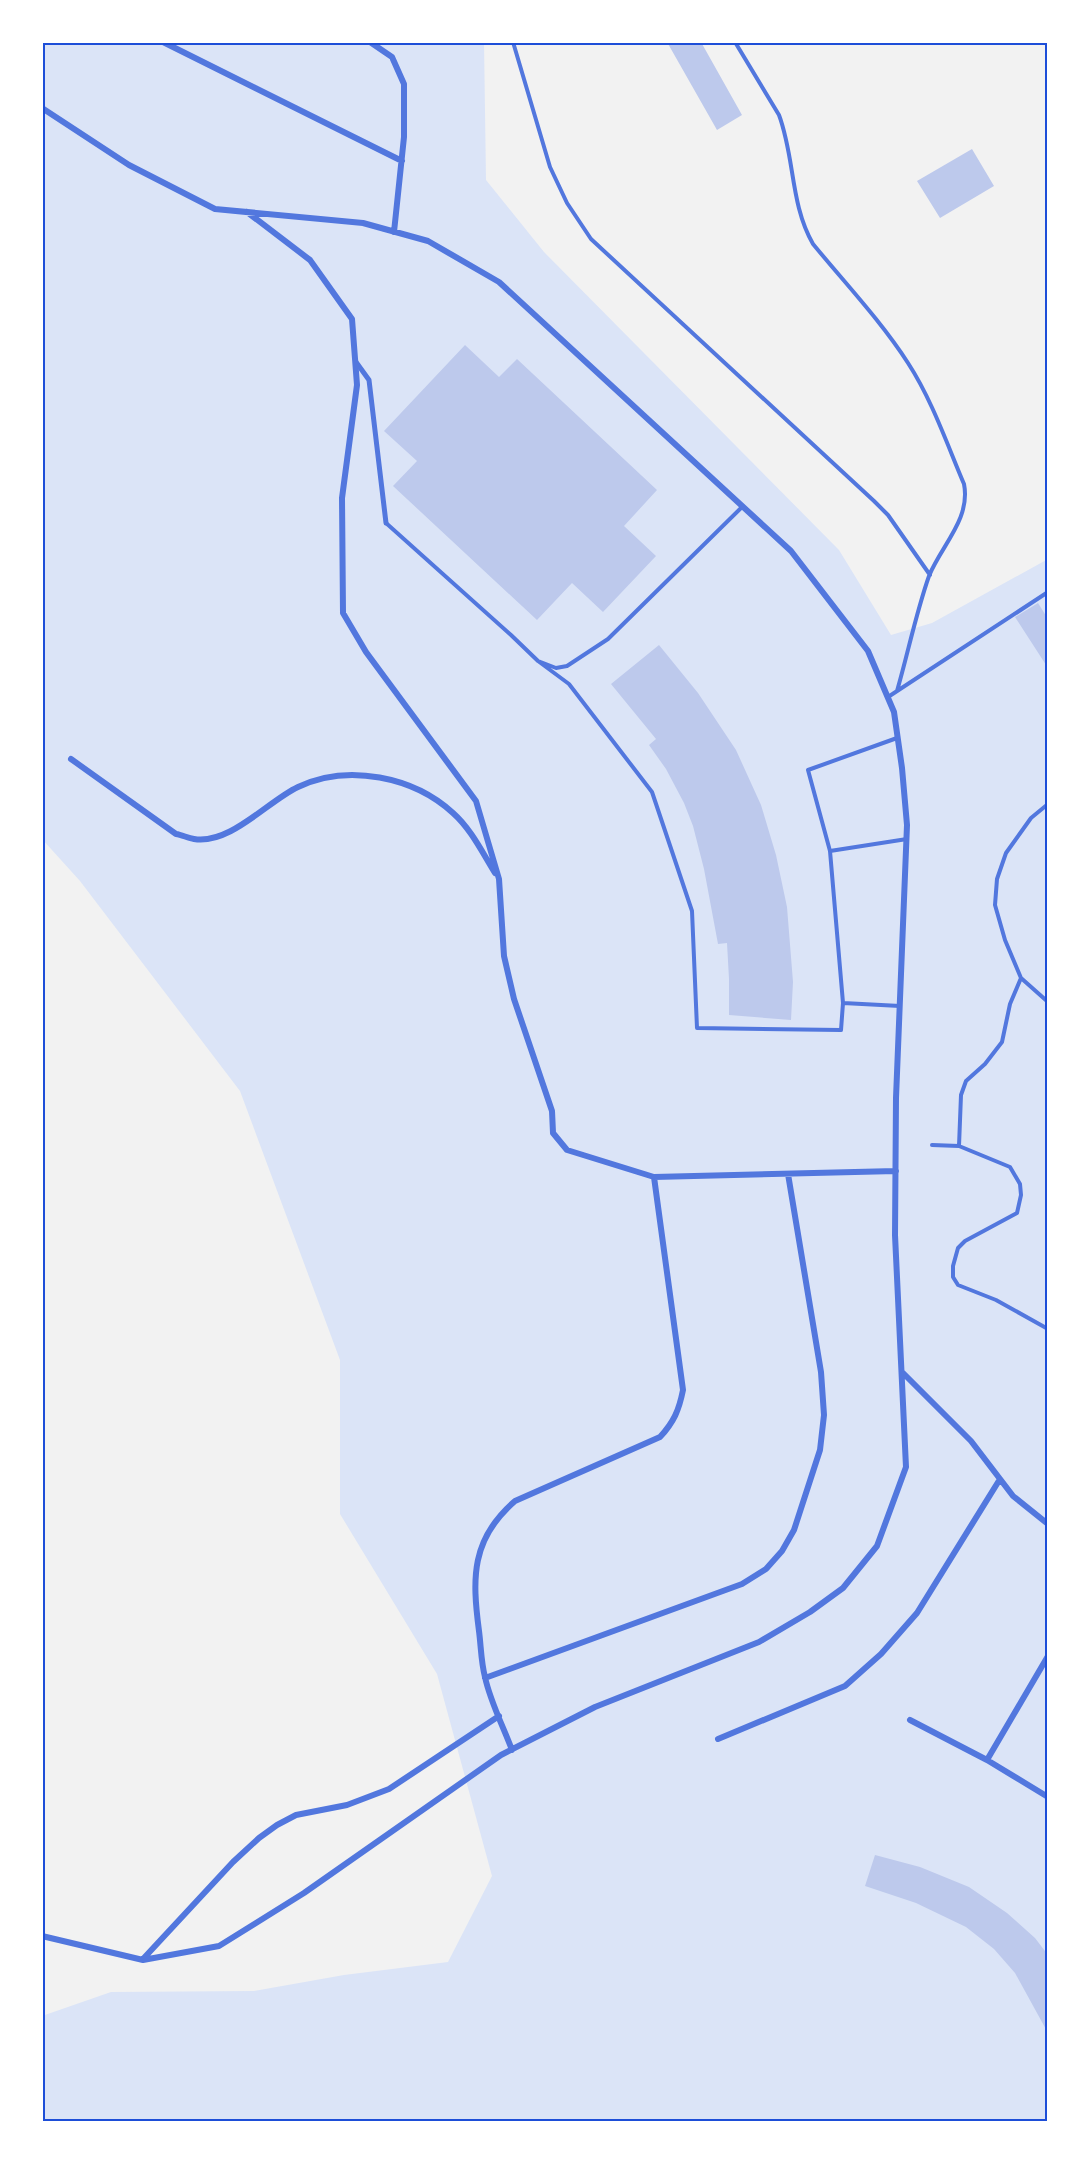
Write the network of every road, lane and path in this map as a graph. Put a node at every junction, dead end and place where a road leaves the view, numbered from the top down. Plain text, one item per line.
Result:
1 (163, 42) edge
2 (370, 42) edge
3 (513, 42) edge
4 (735, 42) edge
5 (42, 108) edge
6 (402, 161) junction
7 (246, 212) junction
8 (394, 232) junction
9 (355, 361) junction
10 (742, 506) junction
11 (386, 523) joint
12 (930, 575) junction
13 (1048, 592) edge
14 (537, 661) junction
15 (897, 691) junction
16 (888, 697) junction
17 (897, 738) junction
18 (71, 759) dead end
19 (1048, 804) edge
20 (907, 839) junction
21 (830, 851) junction
22 (499, 879) junction
23 (1021, 978) junction
24 (1048, 1002) edge
25 (843, 1003) junction
26 (900, 1006) junction
27 (932, 1145) dead end
28 (959, 1146) junction
29 (896, 1171) junction
30 (788, 1174) junction
31 (654, 1177) junction
32 (1048, 1329) edge
33 (902, 1371) junction
34 (1000, 1479) junction
35 (1048, 1524) edge
36 (1048, 1656) edge
37 (485, 1678) junction
38 (499, 1716) junction
39 (910, 1720) dead end
40 (718, 1739) dead end
41 (512, 1750) junction
42 (987, 1760) junction
43 (1048, 1797) edge
44 (42, 1936) edge
45 (143, 1960) junction

1 - 6 street
2 - 6 street
3 - 12 lane
4 - 12 lane
5 - 7 street
6 - 8 street
7 - 8 street
7 - 9 street
8 - 10 street
9 - 11 street
9 - 22 street
10 - 14 lane
10 - 16 street
11 - 14 lane
12 - 15 lane
13 - 15 lane
14 - 25 lane
15 - 16 lane
16 - 17 street
17 - 20 street
17 - 21 lane
18 - 22 street
19 - 23 lane
20 - 21 lane
20 - 26 street
21 - 25 lane
22 - 31 street
23 - 24 lane
23 - 28 lane
25 - 26 lane
26 - 29 street
27 - 28 lane
28 - 32 lane
29 - 30 street
29 - 33 street
30 - 31 street
30 - 37 street
31 - 37 street
33 - 34 street
33 - 41 street
34 - 35 street
34 - 40 street
36 - 42 street
37 - 38 street
38 - 41 street
38 - 45 street
39 - 42 street
41 - 45 street
42 - 43 street
44 - 45 street

